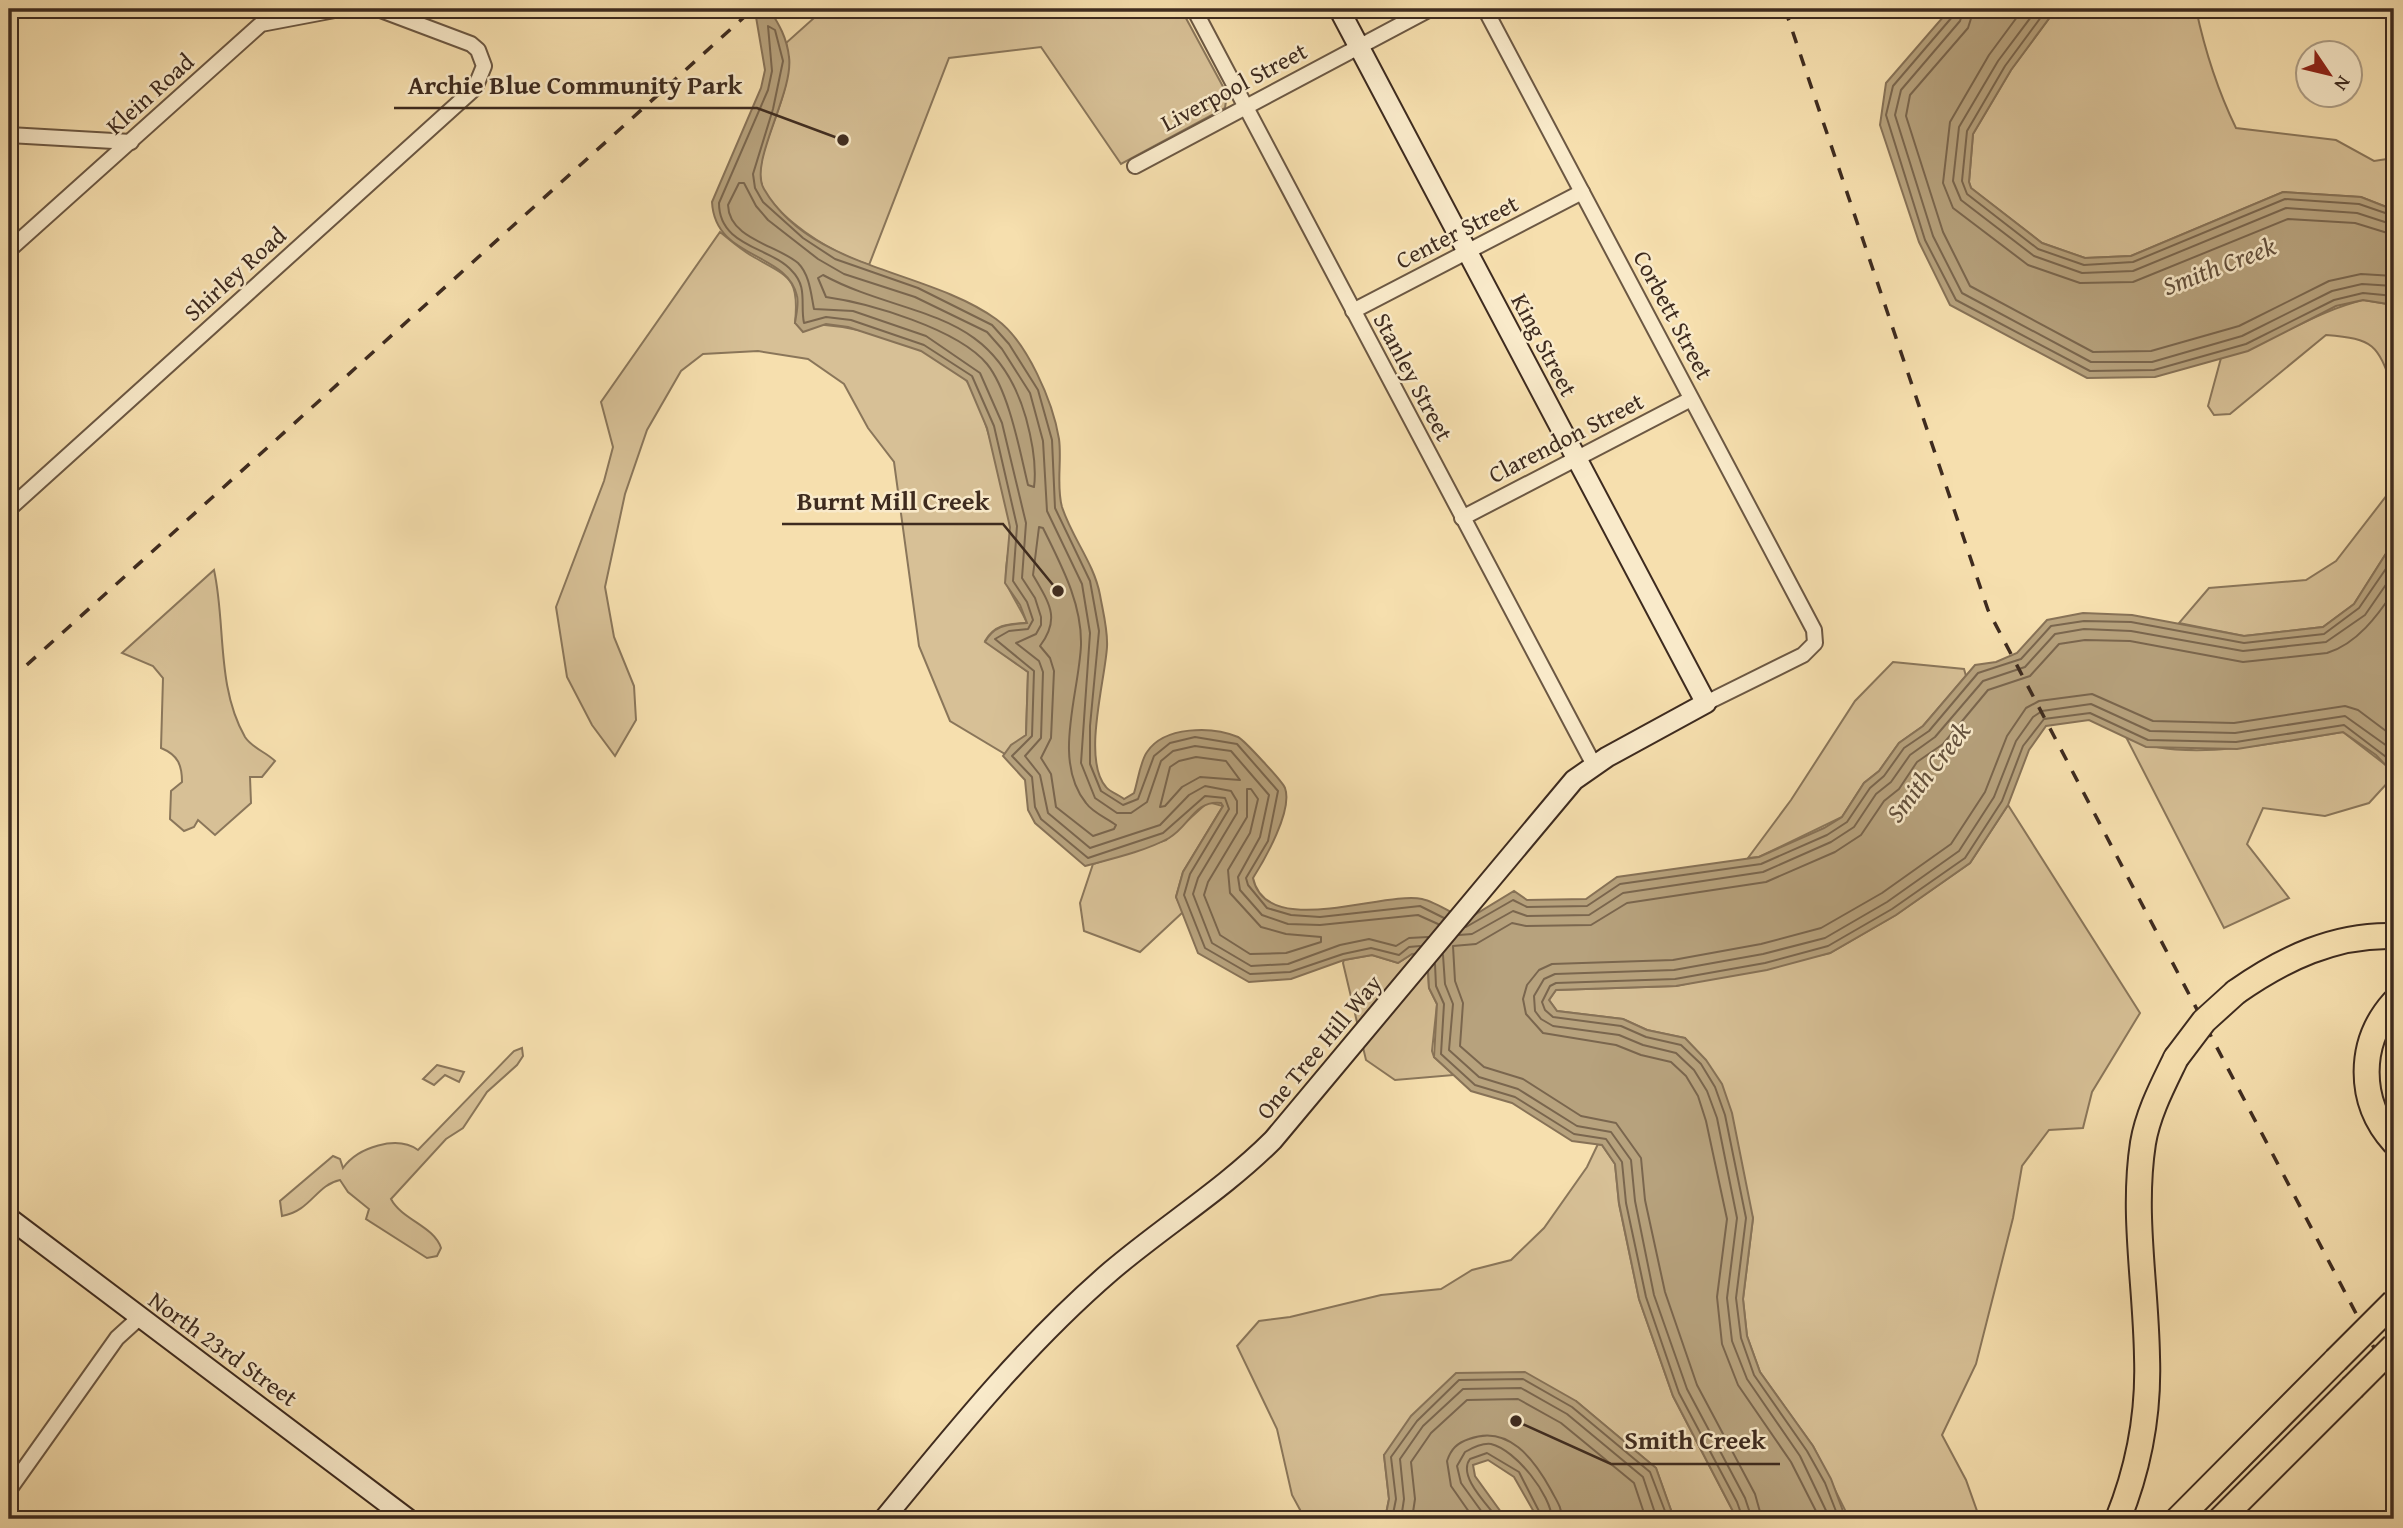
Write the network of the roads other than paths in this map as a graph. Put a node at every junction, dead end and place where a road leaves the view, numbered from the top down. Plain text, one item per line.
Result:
1 (340, 9) edge
2 (378, 9) edge
3 (1195, 9) edge
4 (1339, 9) edge
5 (1430, 9) edge
6 (1485, 9) edge
7 (1359, 46) junction
8 (1245, 106) junction
9 (9, 135) edge
10 (131, 142) junction
11 (1135, 166) dead end
12 (1582, 192) junction
13 (9, 250) edge
14 (1466, 253) junction
15 (1353, 311) junction
16 (1691, 399) junction
17 (1577, 458) junction
18 (9, 509) edge
19 (1462, 518) junction
20 (1815, 643) joint
21 (1706, 703) junction
22 (1594, 765) junction
23 (2394, 936) edge
24 (2394, 1002) edge
25 (2394, 1142) edge
26 (9, 1217) edge
27 (2394, 1303) edge
28 (139, 1318) junction
29 (2394, 1346) edge
30 (9, 1490) edge
31 (408, 1519) edge
32 (884, 1519) edge
33 (2118, 1519) edge
34 (2178, 1519) edge
35 (2221, 1519) edge

1 - 10 street, Klein Road
2 - 18 street, Shirley Road
3 - 8 street, Stanley Street
4 - 7 street, King Street
5 - 7 street, Liverpool Street
6 - 12 street, Corbett Street
7 - 8 street, Liverpool Street
7 - 14 street, King Street
8 - 11 street, Liverpool Street
8 - 15 street, Stanley Street
9 - 10 street
10 - 13 street, Klein Road
12 - 14 street, Center Street
12 - 16 street, Corbett Street
14 - 15 street, Center Street
14 - 17 street, King Street
15 - 19 street, Stanley Street
16 - 17 street, Clarendon Street
16 - 20 street, Corbett Street
17 - 19 street, Clarendon Street
17 - 21 street, King Street
19 - 22 street, Stanley Street
20 - 21 street, One Tree Hill Way
21 - 22 street, One Tree Hill Way
22 - 32 street, One Tree Hill Way
23 - 33 highway, bridge
24 - 25 highway
26 - 28 street, North 23rd Street
27 - 34 highway, bridge
28 - 30 street
28 - 31 street, North 23rd Street
29 - 35 highway, bridge

